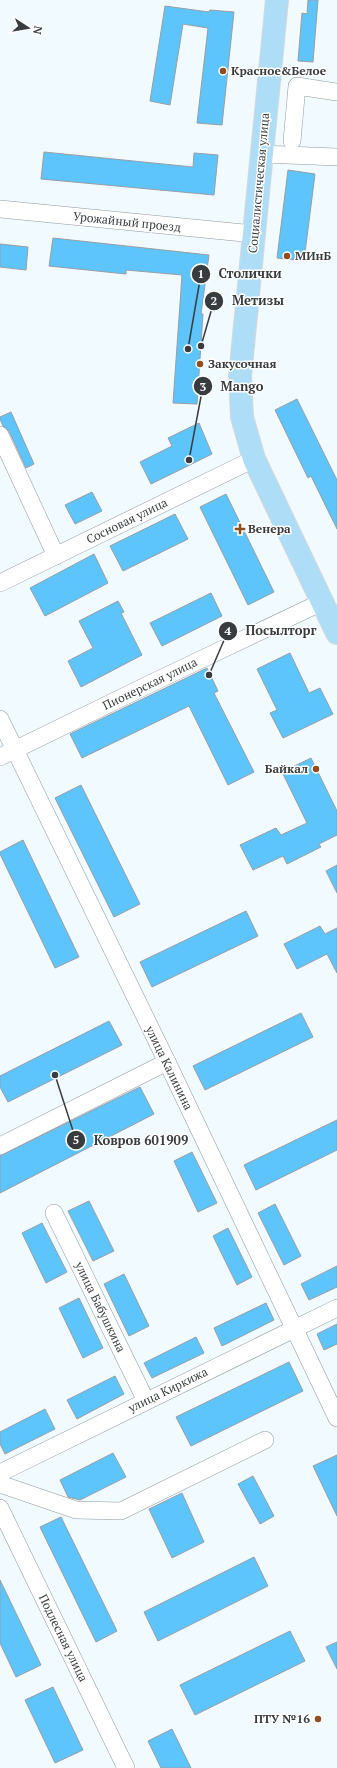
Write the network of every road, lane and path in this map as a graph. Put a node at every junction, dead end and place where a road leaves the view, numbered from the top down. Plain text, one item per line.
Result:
1 (276, 0) edge
2 (337, 92) edge
3 (292, 142) dead end
4 (262, 154) junction
5 (337, 156) edge
6 (0, 209) edge
7 (254, 234) junction
8 (0, 435) edge
9 (254, 459) junction
10 (56, 556) junction
11 (0, 583) edge
12 (322, 602) junction
13 (336, 630) edge
14 (0, 719) edge
15 (15, 750) junction
16 (0, 758) edge
17 (167, 1062) junction
18 (0, 1146) edge
19 (54, 1213) dead end
20 (337, 1308) edge
21 (293, 1328) junction
22 (146, 1401) junction
23 (337, 1418) edge
24 (265, 1440) dead end
25 (0, 1473) edge
26 (0, 1484) edge
27 (0, 1508) edge
28 (126, 1768) edge

1 - 4 main road, Социалистическая улица
2 - 3 street
4 - 5 street
4 - 7 main road, Социалистическая улица
6 - 7 street, Урожайный проезд
7 - 9 main road, Социалистическая улица
8 - 10 street
9 - 10 street, Сосновая улица
9 - 12 main road, Социалистическая улица
10 - 11 street, Сосновая улица
12 - 13 main road, Социалистическая улица
12 - 15 street, Пионерская улица
14 - 15 street, улица Калинина
15 - 16 street, Пионерская улица
15 - 17 street, улица Калинина
17 - 18 street
17 - 21 street, улица Калинина
19 - 22 street, улица Бабушкина
20 - 21 street, улица Киркижа
21 - 22 street, улица Киркижа
21 - 23 street, улица Калинина
22 - 25 street, улица Киркижа
24 - 26 street
27 - 28 street, Подлесная улица

